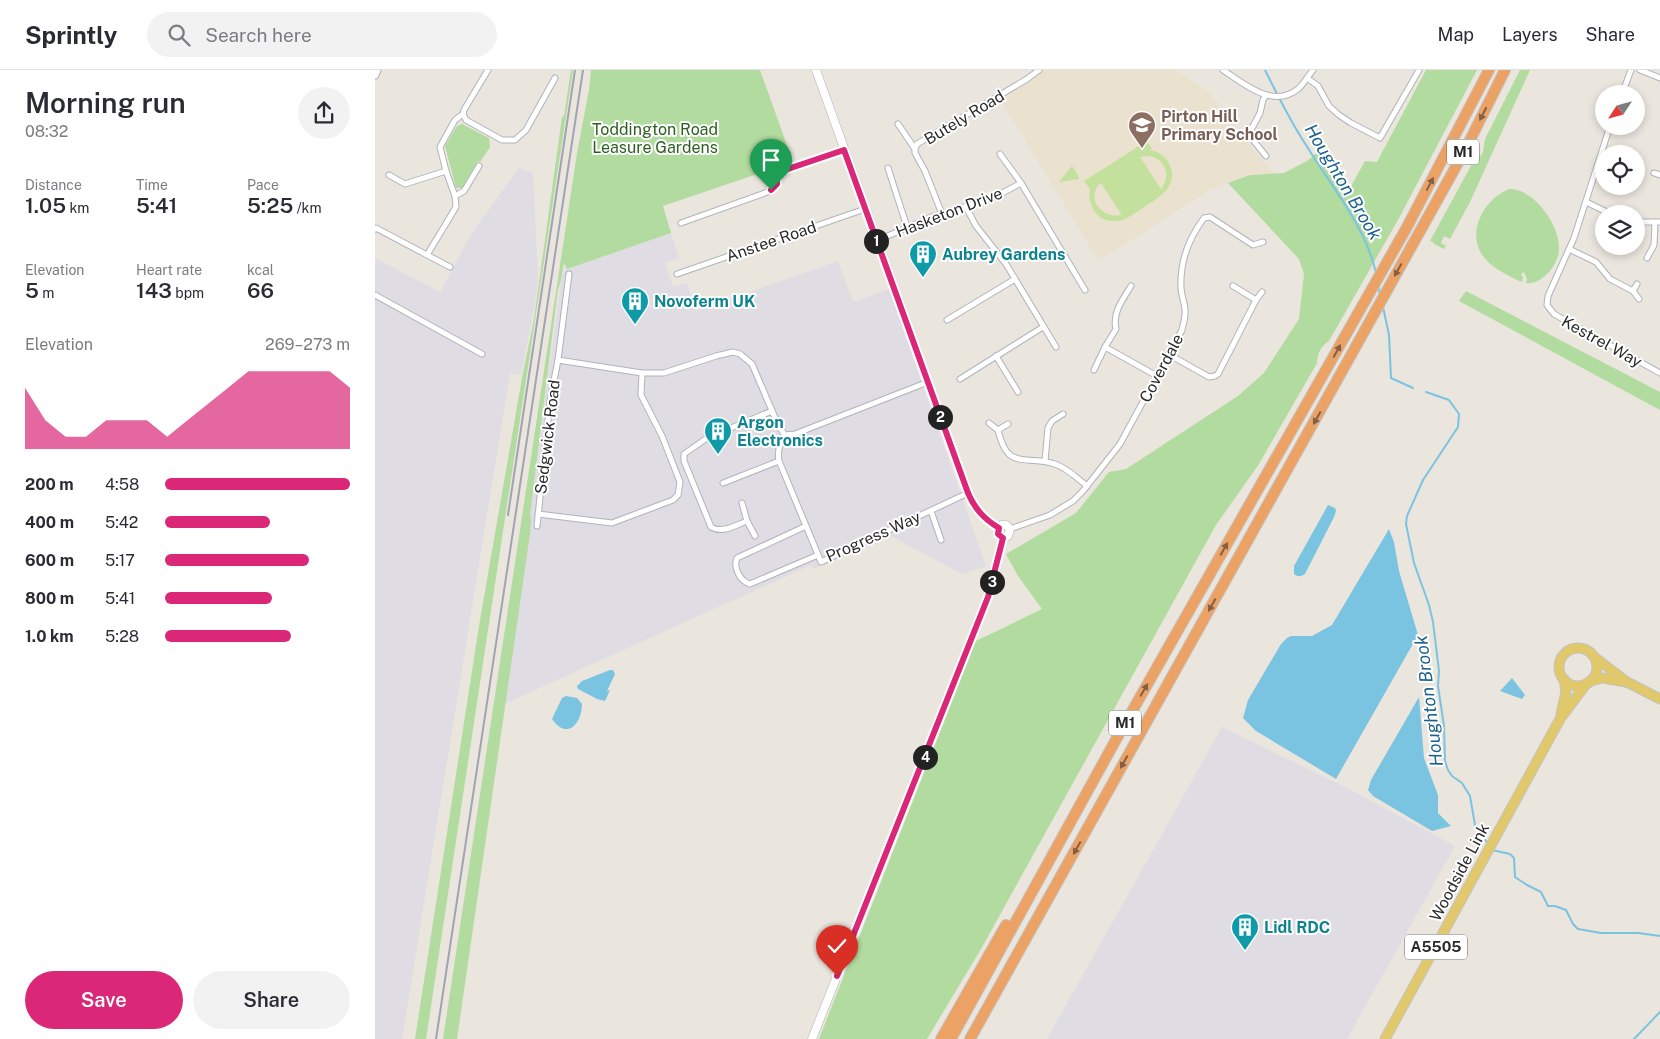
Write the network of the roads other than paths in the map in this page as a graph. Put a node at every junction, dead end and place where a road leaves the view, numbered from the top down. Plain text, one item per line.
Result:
1 (377, 70) edge
2 (488, 70) edge
3 (815, 70) edge
4 (1039, 70) edge
5 (1223, 70) edge
6 (1313, 70) edge
7 (1419, 70) edge
8 (1489, 70) edge
9 (1505, 70) edge
10 (1631, 70) edge
11 (1640, 70) edge
12 (375, 74) edge
13 (555, 78) dead end
14 (1307, 78) junction
15 (1660, 78) edge
16 (1625, 85) edge
17 (1266, 95) junction
18 (463, 114) junction
19 (898, 124) dead end
20 (1607, 135) edge
21 (915, 149) junction
22 (844, 150) junction
23 (1000, 154) dead end
24 (1266, 156) dead end
25 (479, 166) dead end
26 (888, 168) dead end
27 (446, 171) junction
28 (389, 175) dead end
29 (1021, 183) junction
30 (455, 196) junction
31 (1586, 202) junction
32 (1595, 206) edge
33 (966, 207) junction
34 (865, 209) junction
35 (942, 214) junction
36 (681, 222) dead end
37 (1657, 222) edge
38 (907, 228) junction
39 (375, 229) edge
40 (876, 241) junction
41 (1263, 242) dead end
42 (1569, 249) junction
43 (427, 255) junction
44 (1647, 258) dead end
45 (450, 267) dead end
46 (569, 274) dead end
47 (677, 274) dead end
48 (1015, 279) junction
49 (1637, 284) dead end
50 (1131, 286) dead end
51 (1233, 286) dead end
52 (1085, 290) dead end
53 (1633, 291) junction
54 (1262, 292) dead end
55 (375, 296) edge
56 (1256, 300) junction
57 (1639, 300) dead end
58 (947, 320) dead end
59 (1043, 327) junction
60 (1056, 347) dead end
61 (1105, 347) junction
62 (482, 354) dead end
63 (1168, 354) junction
64 (996, 356) junction
65 (558, 360) junction
66 (1094, 370) dead end
67 (642, 373) junction
68 (1660, 373) edge
69 (1157, 376) junction
70 (960, 379) dead end
71 (928, 382) junction
72 (1018, 392) dead end
73 (772, 411) junction
74 (1063, 414) dead end
75 (989, 423) dead end
76 (1008, 424) dead end
77 (998, 430) junction
78 (785, 435) junction
79 (779, 460) junction
80 (1045, 462) junction
81 (723, 483) dead end
82 (1087, 486) junction
83 (968, 493) junction
84 (743, 503) dead end
85 (931, 511) junction
86 (538, 514) junction
87 (747, 521) junction
88 (537, 526) dead end
89 (806, 526) junction
90 (999, 528) junction
91 (1010, 529) junction
92 (755, 536) dead end
93 (1003, 538) junction
94 (941, 540) dead end
95 (818, 555) junction
96 (1592, 656) junction
97 (1564, 679) junction
98 (1588, 682) junction
99 (1627, 682) junction
100 (1660, 699) edge
101 (1560, 719) junction
102 (1118, 736) junction
103 (1007, 973) junction
104 (812, 1039) edge
105 (941, 1039) edge
106 (951, 1039) edge
107 (970, 1039) edge
108 (976, 1039) edge
109 (1385, 1039) edge

1 - 12 street
2 - 18 street
3 - 22 main road
4 - 21 street, Butely Road
5 - 17 street
6 - 14 street
7 - 14 street
102 -> 8 highway, M1
9 -> 103 highway, M1
10 - 16 street
11 - 15 street
13 - 18 street
14 - 17 street
17 - 24 street
18 - 27 street
19 - 21 street
20 - 31 street
21 - 35 street
22 - 34 main road
22 - 36 street
23 - 29 street, Hasketon Drive
25 - 30 street
26 - 38 street
27 - 28 street
27 - 30 street
29 - 33 street, Hasketon Drive
29 - 52 street, Hasketon Drive
30 - 43 street
31 - 32 street
31 - 42 street
33 - 35 street, Hasketon Drive
33 - 48 street
34 - 40 main road
34 - 47 street, Anstee Road
35 - 38 street, Hasketon Drive
37 - 44 street
38 - 40 street, Hasketon Drive
39 - 43 street
40 - 71 main road
41 - 63 street, Coverdale
42 - 53 street
42 - 68 street, Kestrel Way
43 - 45 street
46 - 65 street, Sedgwick Road
48 - 58 street
48 - 59 street
49 - 53 street
50 - 61 street
51 - 56 street
53 - 57 street
54 - 56 street
55 - 62 street
56 - 63 street
59 - 60 street
59 - 64 street
61 - 66 street
61 - 69 street
63 - 69 street, Coverdale
64 - 70 street
64 - 72 street
65 - 67 street, Sedgwick Road
65 - 86 street, Sedgwick Road
67 - 73 street, Sedgwick Road
67 - 86 street, Sedgwick Road
69 - 82 street, Coverdale
71 - 78 street
71 - 83 main road
73 - 78 street, Sedgwick Road
73 - 87 street
74 - 80 street
75 - 77 street
76 - 77 street
77 - 80 street
78 - 79 street
79 - 81 street
79 - 89 street, Progress Way
80 - 82 street
82 - 91 street, Coverdale
83 - 85 street, Progress Way
83 - 90 main road
84 - 87 street
85 - 94 street
85 - 95 street, Progress Way
86 - 88 street, Sedgwick Road
87 - 92 street
89 - 95 street, Progress Way
89 - 95 street
90 - 91 main road
90 - 93 main road
91 - 93 main road
93 - 104 main road
96 - 97 main road, A5505
96 - 98 main road, A5505
96 - 99 main road, A5505
97 - 98 main road, A5505
97 - 101 main road, Woodside Link / A5505
98 - 99 main road, A5505
98 - 101 main road, Woodside Link / A5505
99 - 100 main road, A5505
101 - 109 main road, Woodside Link / A5505
102 - 105 highway
102 - 106 highway, M1
103 - 107 highway, M1
103 - 108 highway

